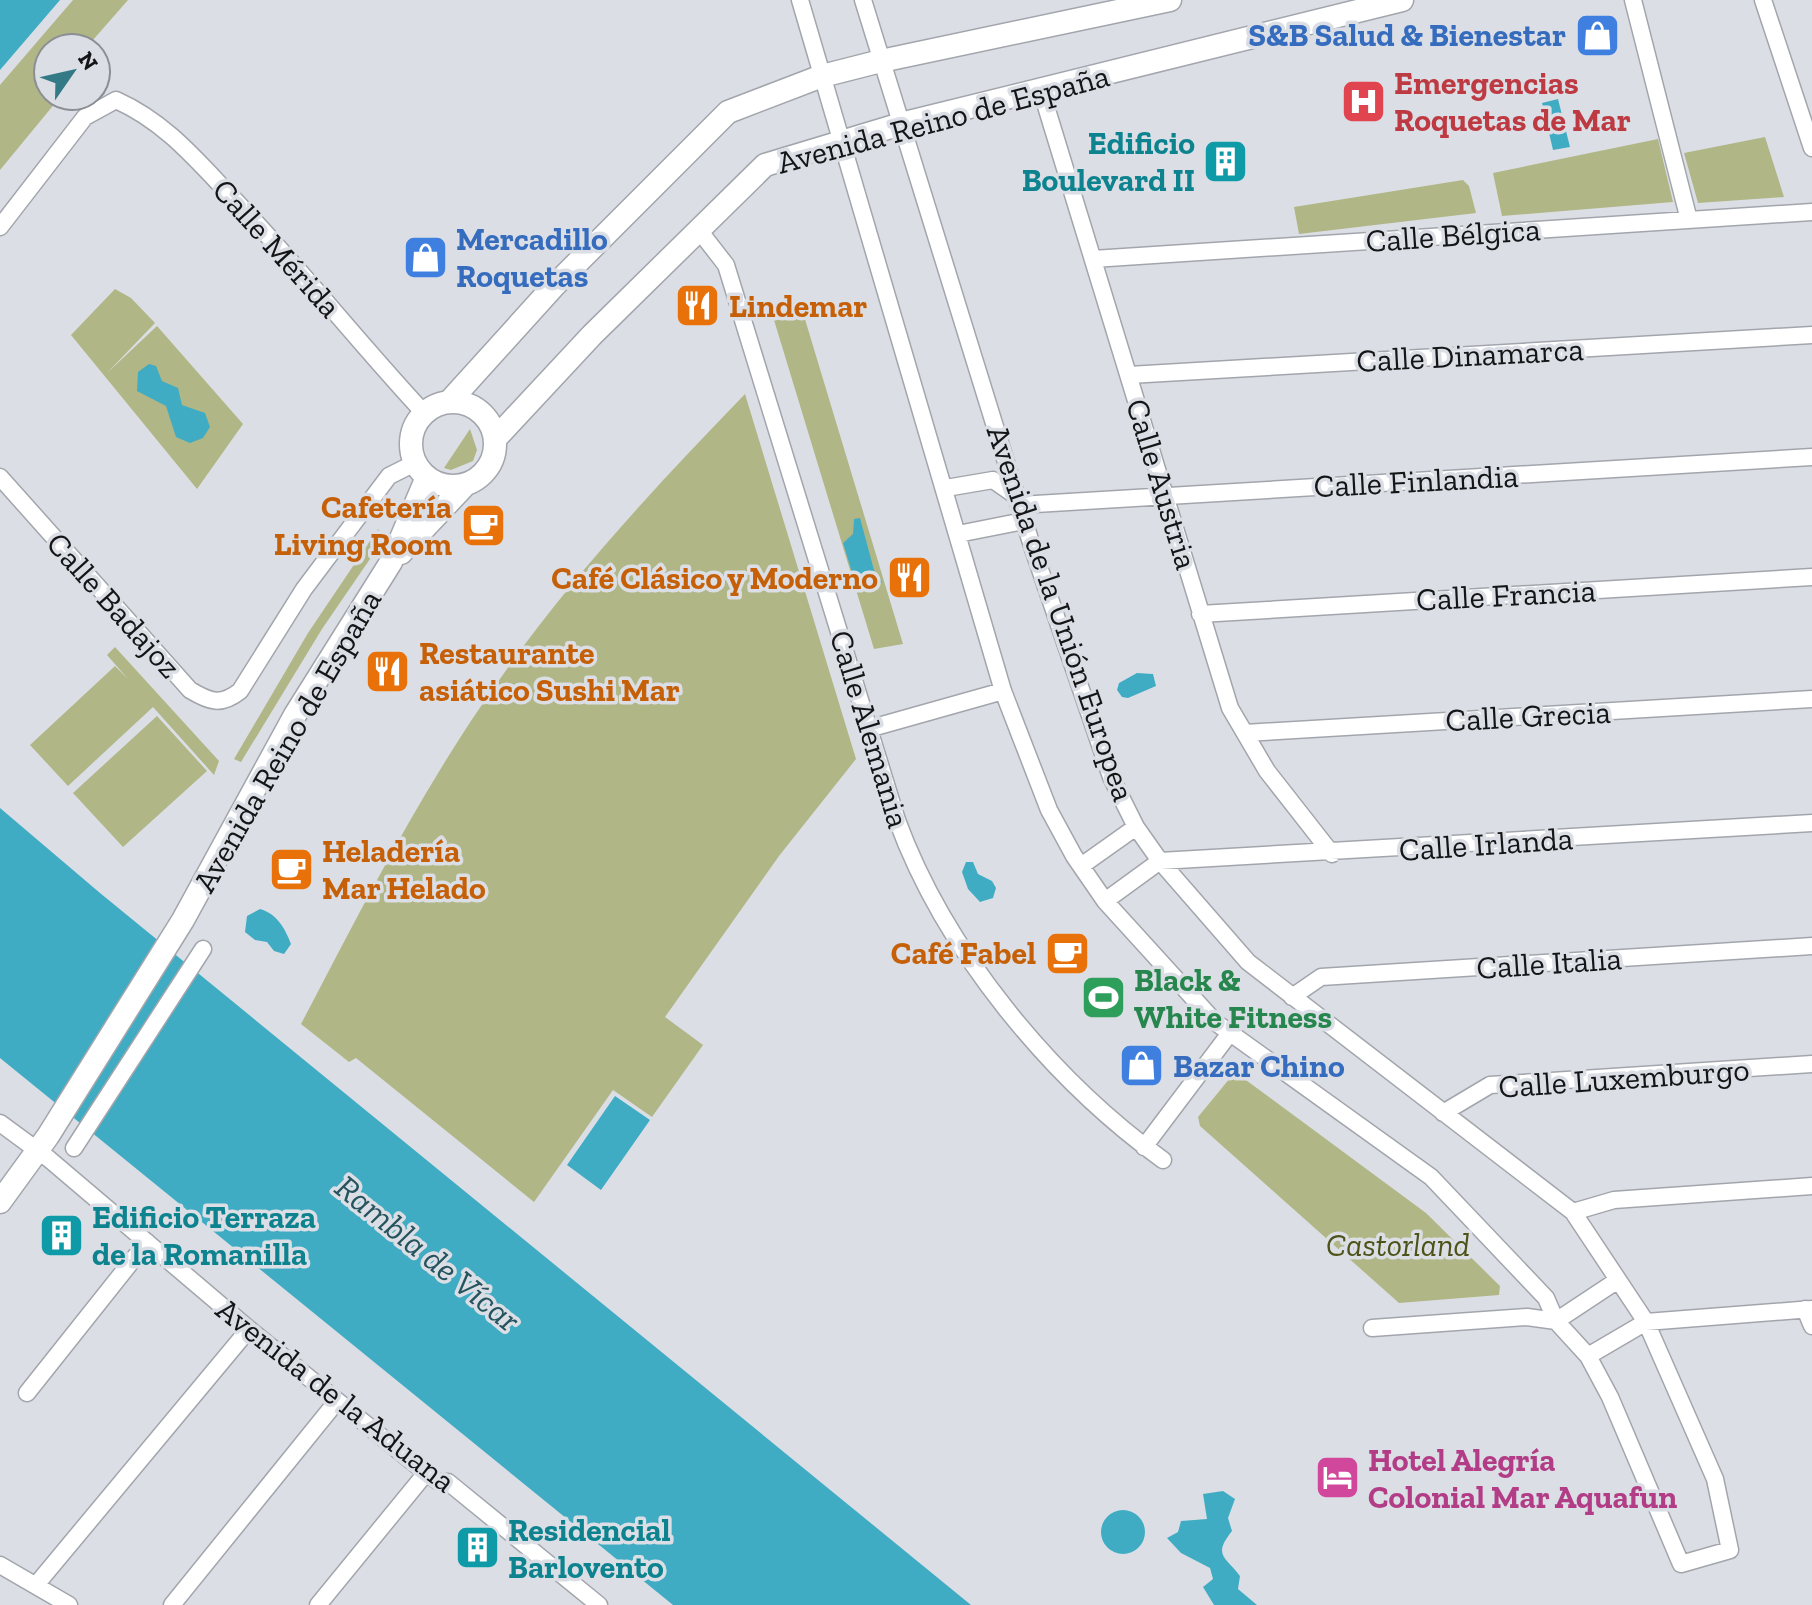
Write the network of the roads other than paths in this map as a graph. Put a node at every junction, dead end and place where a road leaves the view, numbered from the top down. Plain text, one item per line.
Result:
1 (800, 0) edge
2 (863, 0) edge
3 (1170, 0) edge
4 (1402, 0) edge
5 (1633, 0) edge
6 (1763, 0) edge
7 (1374, 3) edge
8 (881, 61) junction
9 (822, 76) junction
10 (1041, 90) junction
11 (901, 124) junction
12 (840, 141) junction
13 (1812, 148) edge
14 (1812, 212) edge
15 (1689, 220) junction
16 (0, 227) edge
17 (698, 229) junction
18 (1093, 259) junction
19 (1812, 335) edge
20 (1129, 375) junction
21 (449, 402) junction
22 (424, 413) junction
23 (495, 439) junction
24 (1812, 457) edge
25 (421, 470) junction
26 (0, 477) edge
27 (466, 484) junction
28 (946, 488) junction
29 (1165, 496) junction
30 (1020, 507) junction
31 (958, 534) junction
32 (391, 562) junction
33 (1812, 577) edge
34 (1200, 614) junction
35 (240, 691) joint
36 (1003, 691) junction
37 (1812, 699) edge
38 (868, 729) junction
39 (1245, 733) junction
40 (1812, 823) edge
41 (1136, 827) junction
42 (1332, 854) junction
43 (1160, 861) junction
44 (1081, 866) junction
45 (1105, 901) junction
46 (1812, 946) edge
47 (203, 949) dead end
48 (1292, 997) junction
49 (1230, 1033) junction
50 (1812, 1064) edge
51 (1443, 1113) junction
52 (0, 1123) edge
53 (1144, 1147) junction
54 (74, 1148) dead end
55 (37, 1150) junction
56 (1163, 1160) dead end
57 (1812, 1186) edge
58 (0, 1202) edge
59 (1573, 1212) junction
60 (147, 1242) junction
61 (1618, 1280) junction
62 (1809, 1309) edge
63 (1556, 1321) junction
64 (1646, 1322) junction
65 (1812, 1326) edge
66 (1372, 1328) dead end
67 (249, 1329) junction
68 (1588, 1356) junction
69 (27, 1393) dead end
70 (337, 1401) junction
71 (426, 1473) junction
72 (0, 1565) edge
73 (36, 1585) junction
74 (596, 1604) edge
75 (69, 1605) edge
76 (172, 1605) edge
77 (318, 1605) edge

1 - 9 street, Avenida de la Unión Europea
2 - 8 street, Avenida de la Unión Europea
3 - 8 street, Avenida Reino de España
4 - 7 street, Avenida Reino de España
5 - 15 street
6 - 13 street
7 - 10 street, Avenida Reino de España
8 - 9 street, Avenida Reino de España
8 - 11 street, Avenida de la Unión Europea
9 - 12 street, Avenida de la Unión Europea
9 - 21 street, Avenida Reino de España
10 - 11 street, Avenida Reino de España
10 - 18 street, Calle Austria
11 - 12 street, Avenida Reino de España
11 - 30 street, Avenida de la Unión Europea
12 - 17 street, Avenida Reino de España
12 - 28 street, Avenida de la Unión Europea
14 - 15 street, Calle Bélgica
15 - 18 street, Calle Bélgica
16 - 22 street, Calle Mérida
17 - 23 street, Avenida Reino de España
17 - 38 street, Calle Alemania
18 - 20 street, Calle Austria
19 - 20 street, Calle Dinamarca
20 - 29 street, Calle Austria
21 - 22 street
21 - 23 street
22 - 25 street
23 - 27 street
24 - 29 street, Calle Finlandia
25 - 27 street
25 - 32 street, Avenida Reino de España
25 - 35 street, Avenida Reino de España
26 - 35 street, Calle Badajoz
27 - 32 street, Avenida Reino de España
28 - 30 street
28 - 31 street, Avenida de la Unión Europea
29 - 30 street, Calle Finlandia
29 - 34 street, Calle Austria
30 - 31 street, Calle Finlandia
30 - 41 street, Avenida de la Unión Europea
31 - 36 street, Avenida de la Unión Europea
32 - 55 street, Avenida Reino de España
33 - 34 street, Calle Francia
34 - 39 street, Calle Austria
36 - 38 street
36 - 44 street, Avenida de la Unión Europea
37 - 39 street, Calle Grecia
38 - 53 street, Calle Alemania
39 - 42 street, Calle Austria
40 - 42 street, Calle Irlanda
41 - 43 street, Avenida de la Unión Europea
41 - 44 street
42 - 43 street, Calle Irlanda
43 - 45 street
43 - 48 street, Avenida de la Unión Europea
44 - 45 street, Avenida de la Unión Europea
45 - 49 street, Avenida de la Unión Europea
46 - 48 street, Calle Italia
47 - 54 street
48 - 51 street, Avenida de la Unión Europea
49 - 53 street
49 - 63 street, Avenida de la Unión Europea
50 - 51 street, Calle Luxemburgo
51 - 59 street, Avenida de la Unión Europea
52 - 55 street, Avenida de la Aduana
53 - 56 street, Calle Alemania
55 - 58 street, Avenida Reino de España
55 - 60 street, Avenida de la Aduana
57 - 59 street
59 - 61 street, Avenida de la Unión Europea
60 - 67 street, Avenida de la Aduana
60 - 69 street
61 - 63 street
61 - 64 street, Avenida de la Unión Europea
62 - 64 street
62 - 65 street
63 - 66 street
63 - 68 street, Avenida de la Unión Europea
64 - 68 street
64 - 68 street, Avenida de la Unión Europea
67 - 70 street, Avenida de la Aduana
67 - 73 street
70 - 71 street, Avenida de la Aduana
70 - 76 street
71 - 74 street, Avenida de la Aduana
71 - 77 street
72 - 73 street
73 - 75 street

